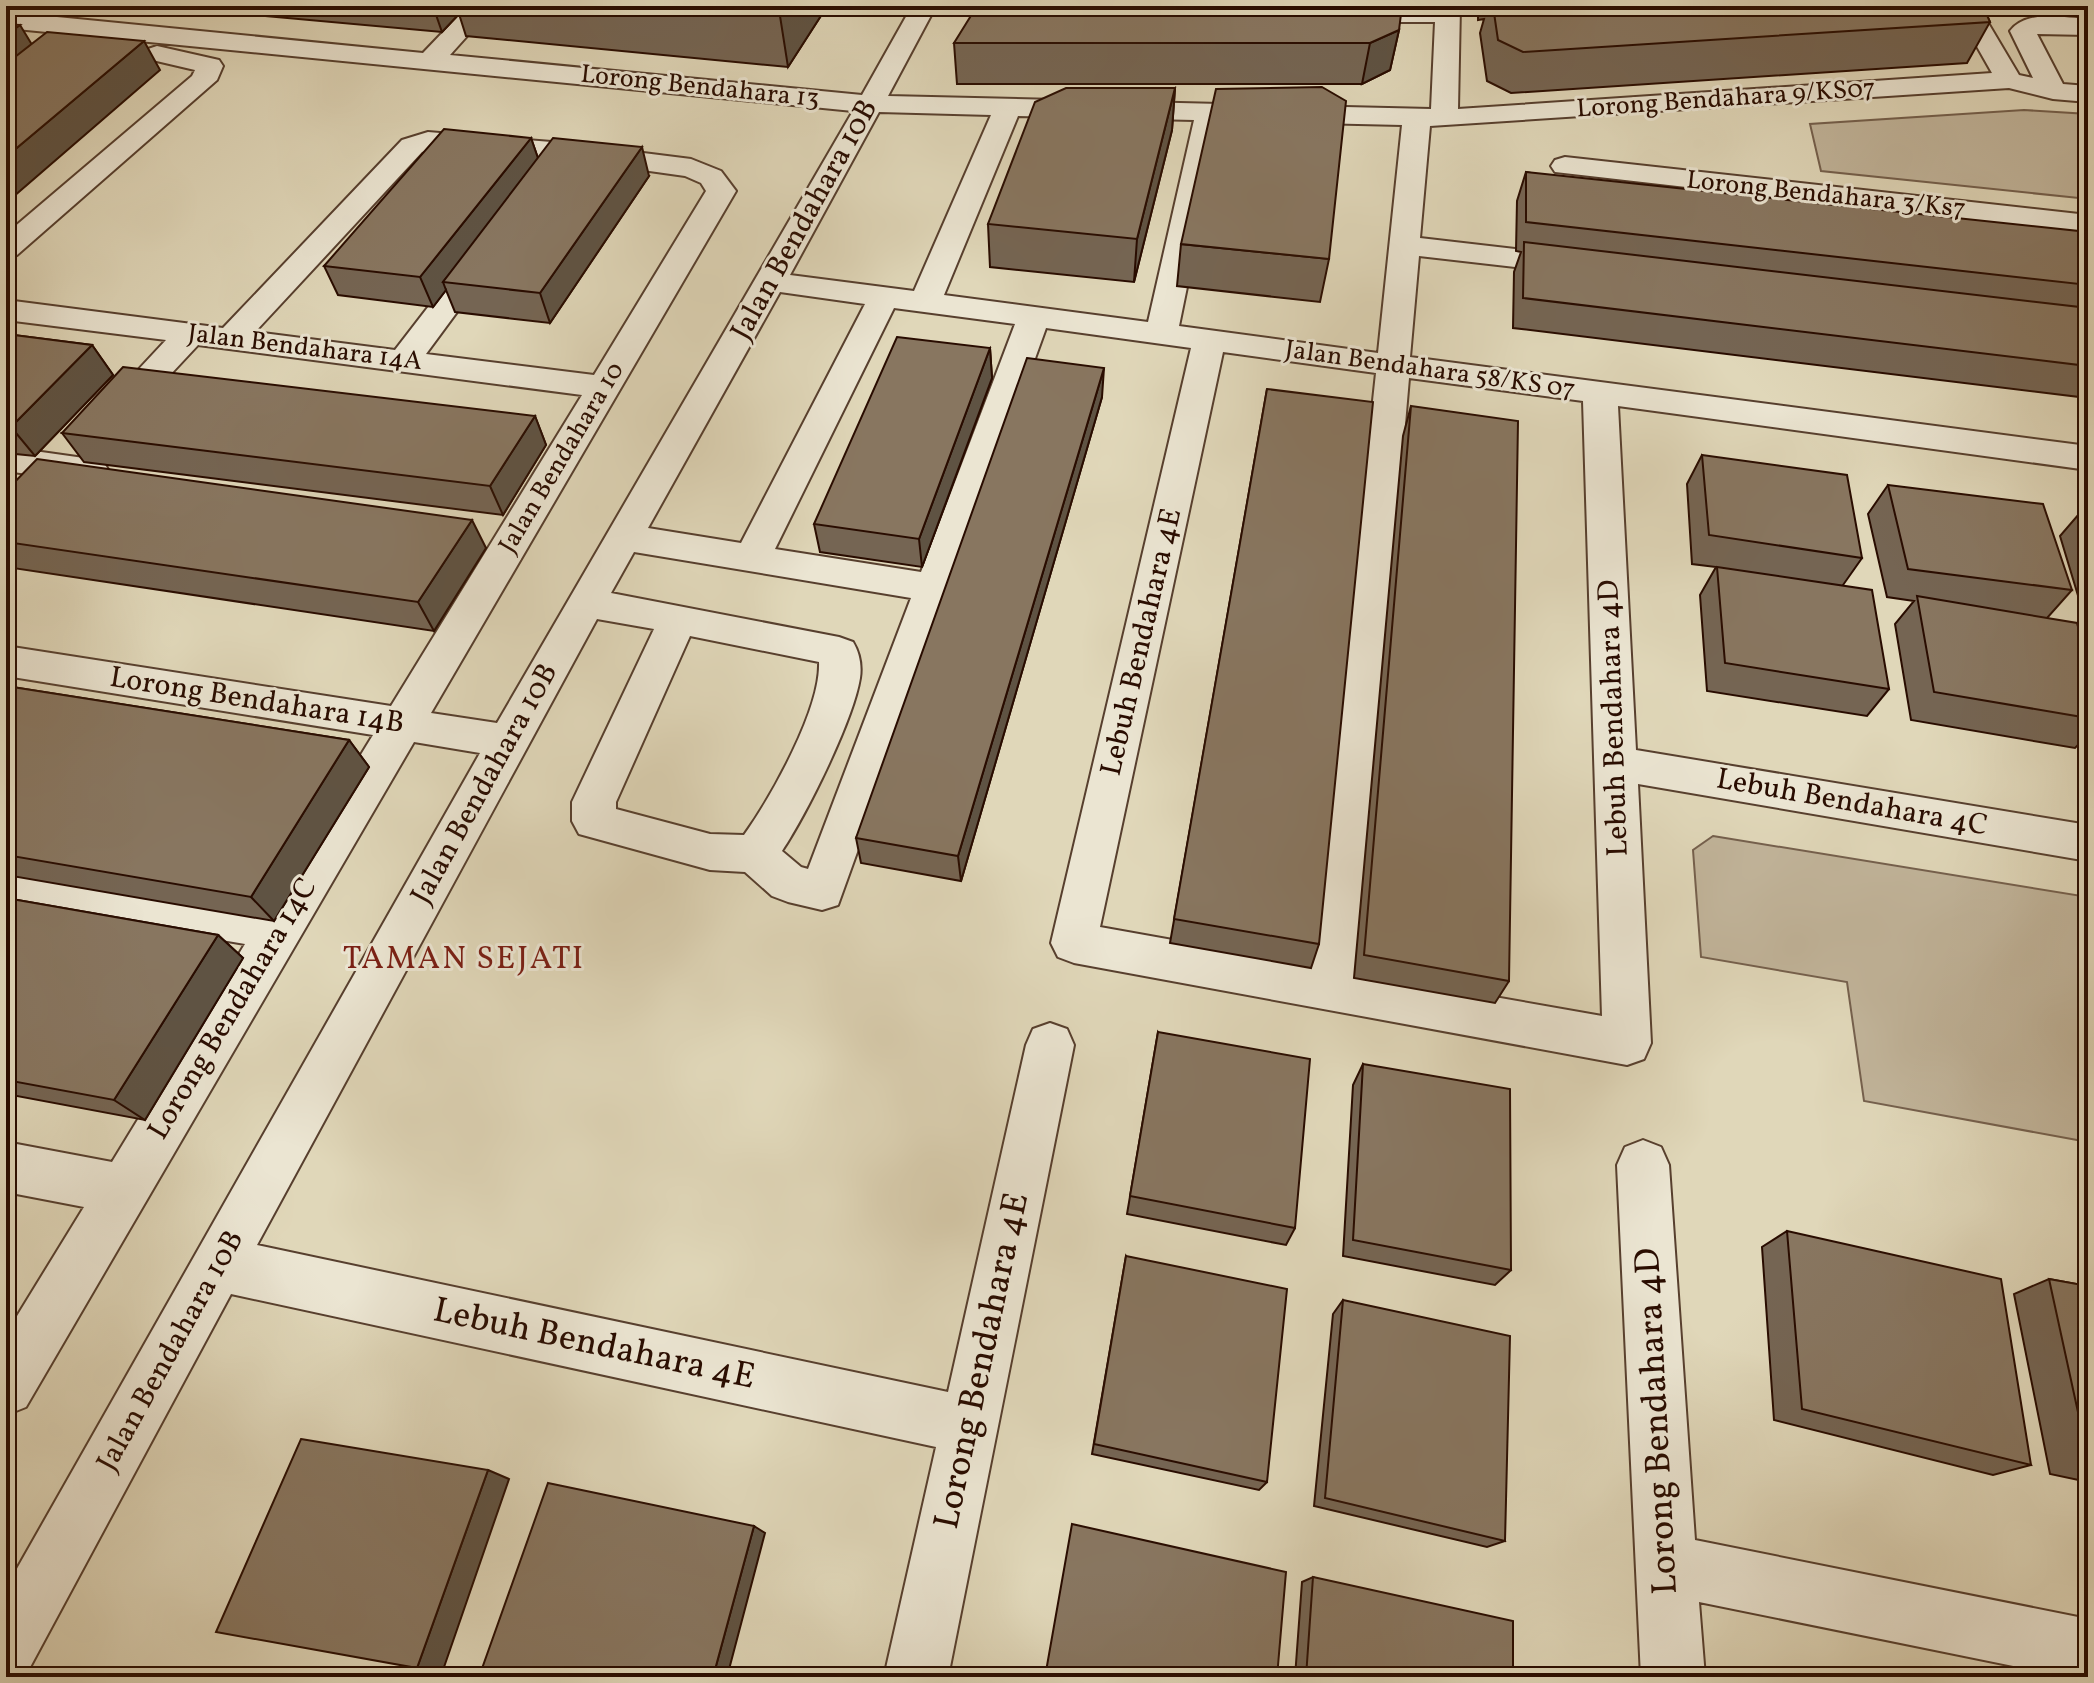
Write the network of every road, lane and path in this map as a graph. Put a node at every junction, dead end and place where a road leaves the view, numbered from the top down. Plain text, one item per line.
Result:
1 (482, 6) edge
2 (1966, 6) edge
3 (914, 7) edge
4 (1321, 15) edge
5 (1448, 16) edge
6 (6, 20) edge
7 (1479, 24) dead end
8 (2088, 27) edge
9 (6, 33) edge
10 (430, 61) junction
11 (2009, 80) junction
12 (2053, 91) junction
13 (2088, 94) edge
14 (869, 104) junction
15 (1008, 107) junction
16 (1209, 112) junction
17 (1430, 117) junction
18 (564, 151) junction
19 (1565, 166) dead end
20 (545, 176) edge
21 (2088, 224) edge
22 (507, 225) edge
23 (1405, 245) junction
24 (6, 249) edge
25 (1612, 269) edge
26 (772, 282) junction
27 (884, 297) junction
28 (925, 302) junction
29 (6, 310) edge
30 (1034, 317) junction
31 (191, 333) junction
32 (1161, 334) junction
33 (232, 338) junction
34 (1209, 341) junction
35 (403, 361) junction
36 (1394, 365) junction
37 (605, 387) junction
38 (1600, 393) junction
39 (2088, 458) edge
40 (6, 459) edge
41 (64, 467) junction
42 (127, 476) edge
43 (35, 497) edge
44 (623, 537) junction
45 (752, 558) junction
46 (935, 588) junction
47 (586, 603) junction
48 (678, 619) junction
49 (6, 661) edge
50 (403, 724) junction
51 (508, 741) junction
52 (1616, 764) junction
53 (2088, 843) edge
54 (755, 854) junction
55 (6, 884) edge
56 (280, 930) junction
57 (1333, 989) junction
58 (1050, 1045) dead end
59 (1643, 1165) dead end
60 (6, 1167) edge
61 (125, 1190) junction
62 (218, 1264) junction
63 (6, 1387) edge
64 (969, 1425) junction
65 (1666, 1565) junction
66 (6, 1649) edge
67 (2088, 1650) edge
68 (916, 1677) edge
69 (1673, 1677) edge

1 - 10 street
2 - 11 street
3 - 14 street, Jalan Bendahara 10B
4 - 5 street
5 - 7 street
5 - 17 street
6 - 10 street, Lorong Bendahara 13
8 - 12 street
9 - 24 street
10 - 14 street, Lorong Bendahara 13
11 - 12 street, Lorong Bendahara 9/KS07
11 - 17 street, Lorong Bendahara 9/KS07
12 - 13 street, Lorong Bendahara 9/KS07
14 - 15 street, Lorong Bendahara 13
14 - 26 street, Jalan Bendahara 10B
15 - 16 street, Lorong Bendahara 13
15 - 28 street
16 - 17 street, Lorong Bendahara 13
16 - 32 street
17 - 23 street
18 - 20 street
18 - 33 street
18 - 37 street, Jalan Bendahara 10
19 - 21 street, Lorong Bendahara 3/Ks7
22 - 35 street
23 - 25 street
23 - 36 street
26 - 27 street, Jalan Bendahara 58/KS 07
26 - 44 street, Jalan Bendahara 10B
27 - 28 street, Jalan Bendahara 58/KS 07
27 - 45 street
28 - 30 street, Jalan Bendahara 58/KS 07
29 - 31 street, Jalan Bendahara 14A
30 - 32 street, Jalan Bendahara 58/KS 07
30 - 46 street
31 - 33 street, Jalan Bendahara 14A
31 - 41 street
32 - 34 street, Jalan Bendahara 58/KS 07
33 - 35 street, Jalan Bendahara 14A
34 - 36 street, Jalan Bendahara 58/KS 07
34 - 57 street, Lebuh Bendahara 4E
35 - 37 street, Jalan Bendahara 14A
36 - 38 street, Jalan Bendahara 58/KS 07
36 - 57 street
37 - 50 street, Jalan Bendahara 10
38 - 39 street, Jalan Bendahara 58/KS 07
38 - 52 street, Lebuh Bendahara 4D
40 - 41 street
41 - 42 street
41 - 43 street
44 - 45 street
44 - 47 street, Jalan Bendahara 10B
45 - 46 street
46 - 54 street
47 - 48 street
47 - 51 street, Jalan Bendahara 10B
48 - 54 street
48 - 54 street
49 - 50 street, Lorong Bendahara 14B
50 - 51 street, Lorong Bendahara 14B
50 - 56 street, Lorong Bendahara 14C
51 - 62 street, Jalan Bendahara 10B
52 - 53 street, Lebuh Bendahara 4C
52 - 57 street, Lebuh Bendahara 4D
55 - 56 street
56 - 61 street, Lorong Bendahara 14C
58 - 64 street, Lorong Bendahara 4E
59 - 65 street, Lorong Bendahara 4D
60 - 61 street
61 - 63 street, Lorong Bendahara 14C
62 - 64 street, Lebuh Bendahara 4E
62 - 66 street, Jalan Bendahara 10B
64 - 68 street, Lorong Bendahara 4E
65 - 67 street
65 - 69 street, Lorong Bendahara 4D

